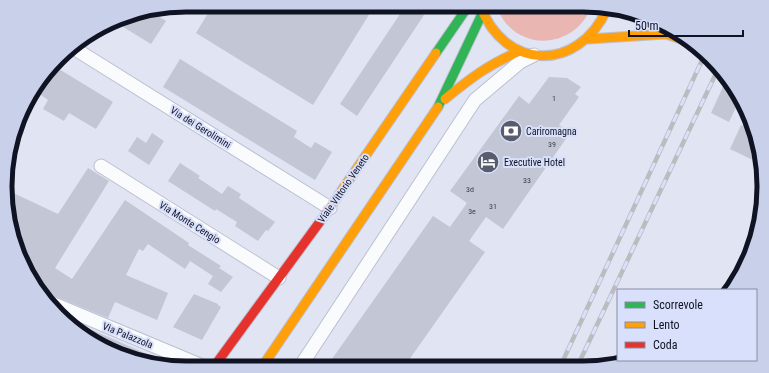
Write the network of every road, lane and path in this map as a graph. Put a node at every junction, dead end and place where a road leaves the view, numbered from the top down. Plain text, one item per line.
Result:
1 (464, 12) edge
2 (480, 12) edge
3 (482, 12) edge
4 (605, 13) edge
5 (664, 32) edge
6 (666, 34) junction
7 (671, 36) edge
8 (588, 39) junction
9 (77, 50) edge
10 (520, 51) junction
11 (534, 55) junction
12 (441, 102) junction
13 (101, 166) dead end
14 (330, 208) junction
15 (278, 278) junction
16 (59, 306) edge
17 (190, 361) edge
18 (218, 361) edge
19 (266, 361) edge
20 (304, 361) edge

1 - 14 main road, Viale Vittorio Veneto
2 - 12 main road
3 - 10 main road
4 - 8 main road
5 - 6 main road
6 - 7 main road
6 - 8 main road
8 - 11 main road
9 - 14 street, Via dei Gerolimini
10 - 11 main road
10 - 12 main road
11 - 20 street
12 - 19 main road
13 - 15 street, Via Monte Cengio
14 - 15 main road, Viale Vittorio Veneto
15 - 18 main road, Viale Vittorio Veneto
16 - 17 street, Via Palazzola

